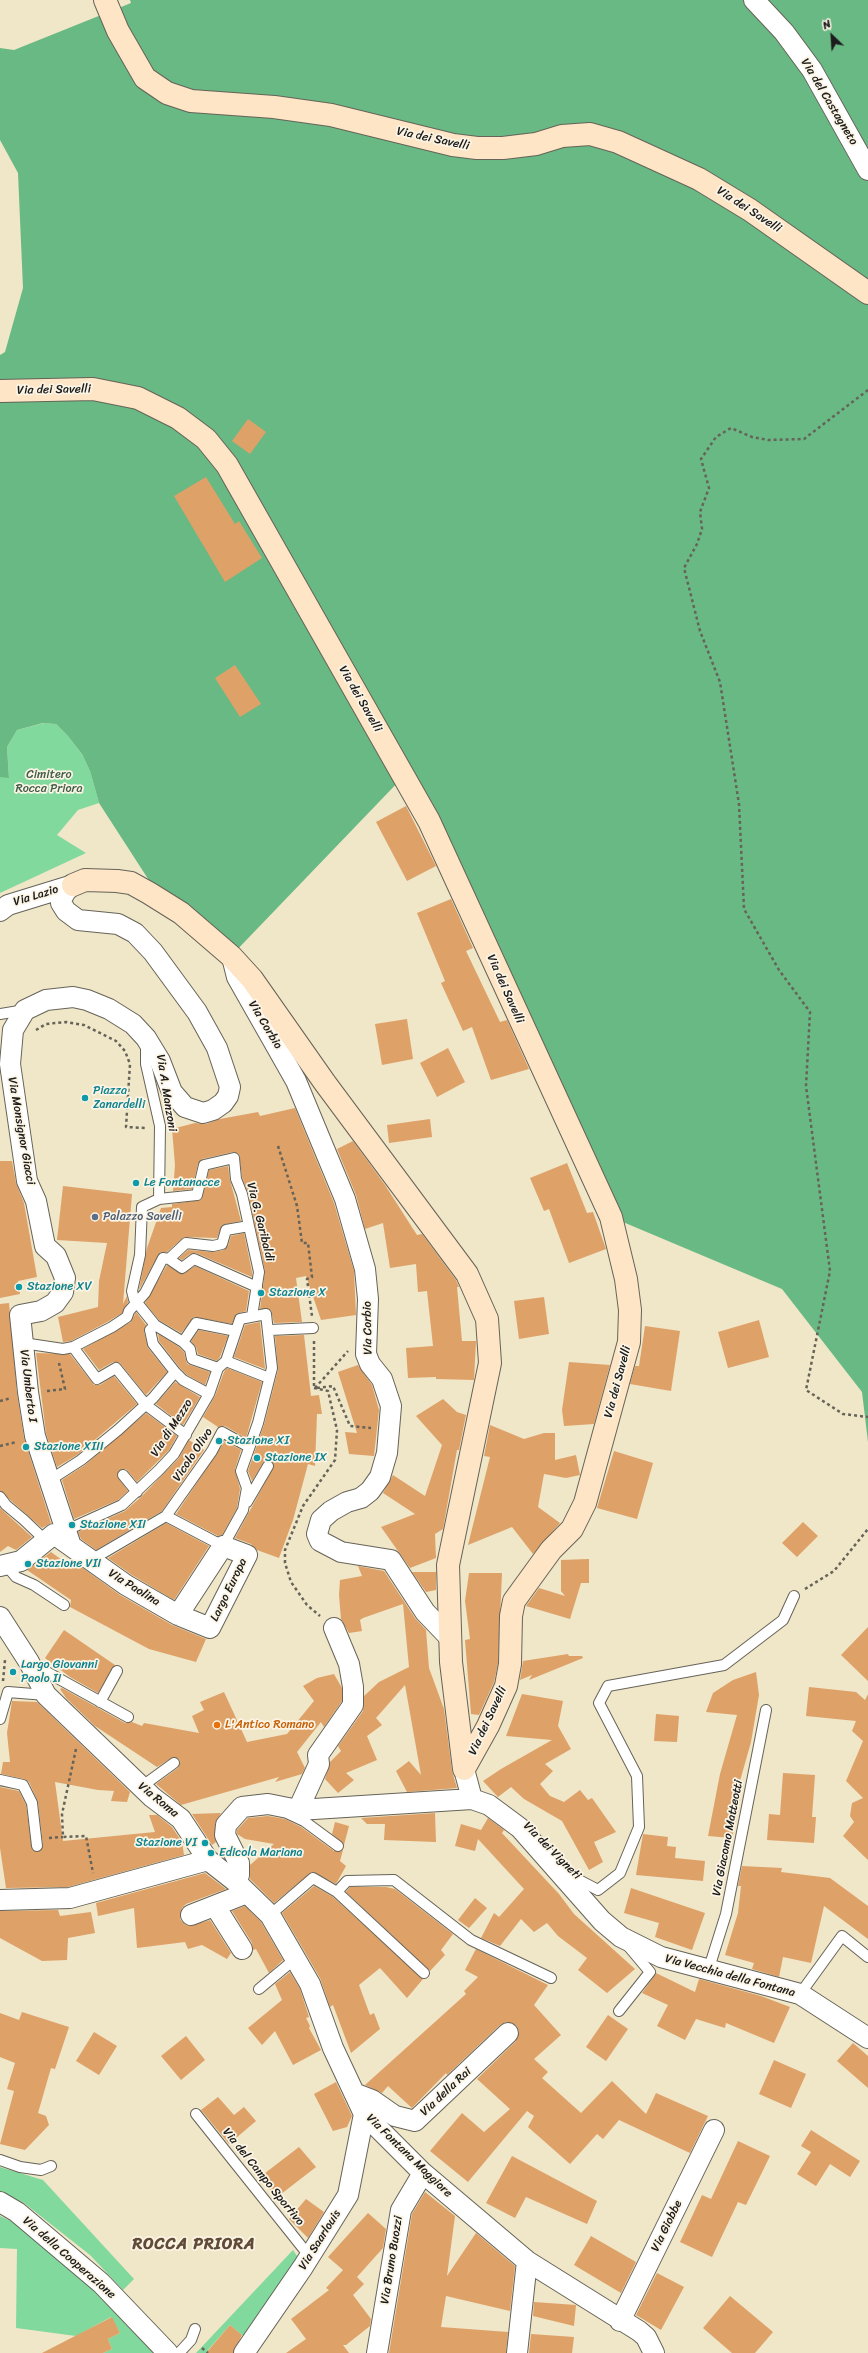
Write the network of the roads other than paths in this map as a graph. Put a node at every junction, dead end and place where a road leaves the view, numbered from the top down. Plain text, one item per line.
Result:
1 (105, 0) edge
2 (754, 0) edge
3 (868, 170) edge
4 (868, 293) edge
5 (0, 391) edge
6 (73, 885) junction
7 (0, 911) edge
8 (231, 956) junction
9 (25, 1010) junction
10 (0, 1014) edge
11 (146, 1038) junction
12 (160, 1199) junction
13 (249, 1226) junction
14 (169, 1258) junction
15 (257, 1288) junction
16 (136, 1303) junction
17 (20, 1315) joint
18 (252, 1316) junction
19 (155, 1325) junction
20 (313, 1328) road end
21 (270, 1330) junction
22 (236, 1331) junction
23 (183, 1342) junction
24 (23, 1343) junction
25 (73, 1347) junction
26 (222, 1365) junction
27 (175, 1372) junction
28 (269, 1378) junction
29 (209, 1394) junction
30 (146, 1405) junction
31 (186, 1435) junction
32 (249, 1447) junction
33 (268, 1466) dead end
34 (123, 1475) dead end
35 (50, 1480) junction
36 (137, 1492) junction
37 (0, 1497) edge
38 (243, 1510) junction
39 (166, 1516) junction
40 (69, 1538) junction
41 (46, 1541) junction
42 (223, 1546) junction
43 (91, 1560) junction
44 (9, 1564) edge
45 (794, 1596) road end
46 (64, 1605) dead end
47 (178, 1615) junction
48 (0, 1617) edge
49 (334, 1628) road end
50 (449, 1637) junction
51 (29, 1662) junction
52 (117, 1671) dead end
53 (46, 1695) junction
54 (100, 1702) junction
55 (766, 1710) dead end
56 (128, 1717) dead end
57 (0, 1719) edge
58 (174, 1763) dead end
59 (464, 1768) junction
60 (0, 1780) edge
61 (141, 1787) junction
62 (472, 1799) junction
63 (268, 1804) junction
64 (298, 1810) junction
65 (37, 1846) dead end
66 (338, 1846) dead end
67 (208, 1860) junction
68 (241, 1888) junction
69 (337, 1892) junction
70 (0, 1900) edge
71 (215, 1906) junction
72 (191, 1915) dead end
73 (270, 1915) junction
74 (621, 1937) junction
75 (242, 1949) dead end
76 (868, 1957) edge
77 (295, 1959) junction
78 (709, 1968) junction
79 (424, 1973) dead end
80 (551, 1978) dead end
81 (259, 1989) dead end
82 (800, 1994) junction
83 (619, 2011) dead end
84 (508, 2033) dead end
85 (868, 2038) edge
86 (354, 2093) junction
87 (196, 2114) dead end
88 (364, 2114) junction
89 (714, 2130) dead end
90 (0, 2160) edge
91 (51, 2166) dead end
92 (422, 2173) junction
93 (0, 2202) edge
94 (310, 2257) junction
95 (527, 2261) junction
96 (620, 2321) junction
97 (195, 2329) dead end
98 (168, 2353) edge
99 (179, 2353) edge
100 (244, 2353) edge
101 (377, 2353) edge
102 (517, 2353) edge
103 (654, 2353) edge

1 - 4 street, Via dei Savelli
2 - 3 street, Via del Castagneto
5 - 59 street, Via dei Savelli
6 - 7 street, Via Lazio
6 - 8 street, Via dei Savelli
6 - 11 street
8 - 50 street, Via dei Savelli
8 - 50 street, Via Corbio
9 - 10 lane
9 - 11 street
9 - 17 street, Via Monsignor Giacci
11 - 12 lane, Via A. Manzoni
12 - 13 lane, Via G. Garibaldi
12 - 16 lane
13 - 14 lane
13 - 15 lane, Via G. Garibaldi
14 - 15 lane
14 - 16 lane
15 - 18 lane, Via G. Garibaldi
16 - 19 lane
16 - 25 lane
17 - 24 street, Via Umberto I
18 - 21 lane
18 - 22 lane, Via di Mezzo
19 - 23 lane
19 - 27 lane
20 - 21 lane
21 - 28 lane
22 - 23 lane
22 - 26 lane, Via di Mezzo
23 - 26 lane
24 - 25 lane
24 - 35 street, Via Umberto I
25 - 30 lane
26 - 28 lane
26 - 29 lane, Via di Mezzo
27 - 29 lane
27 - 30 lane
28 - 32 lane
29 - 31 lane, Via di Mezzo
30 - 31 lane
30 - 35 lane
31 - 36 lane, Via di Mezzo
32 - 38 lane
32 - 39 lane, Vicolo Olivo
33 - 38 lane
34 - 36 lane
35 - 40 street, Via Umberto I
36 - 40 lane, Via di Mezzo
37 - 41 lane
38 - 42 lane
39 - 42 lane
39 - 43 lane, Vicolo Olivo
40 - 41 street, Via Paolina
40 - 43 street, Via Paolina
41 - 44 street
42 - 47 street, Largo Europa
42 - 47 street, Largo Europa
43 - 47 street, Via Paolina
44 - 46 lane
45 - 62 lane, Via dei Vigneti
48 - 51 street, Via Roma
49 - 64 street
50 - 59 street, Via dei Savelli
51 - 53 street, Via Roma
51 - 54 lane
52 - 54 lane
53 - 57 lane
53 - 61 street, Via Roma
54 - 56 lane
55 - 78 lane, Via Giacomo Matteotti
58 - 61 lane
59 - 62 street, Via dei Savelli
60 - 65 lane
61 - 67 street, Via Roma
62 - 64 street, Via dei Vigneti
62 - 74 street, Via Vecchia della Fontana
63 - 64 street, Via dei Vigneti
63 - 66 lane
63 - 68 street, Via dei Vigneti
67 - 68 street, Via Fontana Maggiore
67 - 70 street
68 - 71 street
68 - 73 street, Via Fontana Maggiore
69 - 73 lane
69 - 79 lane
69 - 80 lane
71 - 72 street
71 - 75 street
73 - 77 street, Via Fontana Maggiore
74 - 78 street, Via Vecchia della Fontana
74 - 83 lane
76 - 82 lane
77 - 81 lane
77 - 86 street, Via Fontana Maggiore
78 - 82 street, Via Vecchia della Fontana
82 - 85 street, Via Vecchia della Fontana
84 - 86 street, Via della Rai
86 - 88 street, Via Fontana Maggiore
87 - 94 lane, Via del Campo Sportivo
88 - 92 street, Via Fontana Maggiore
88 - 94 street, Via Saarlouis
89 - 96 street, Via Giobbe
90 - 91 lane
92 - 95 street, Via Fontana Maggiore
92 - 101 street, Via Bruno Buozzi
93 - 98 street, Via della Cooperazione
94 - 100 street, Via Saarlouis
95 - 96 street, Via Fontana Maggiore
95 - 102 street
96 - 103 street, Via Fontana Maggiore
97 - 99 lane

